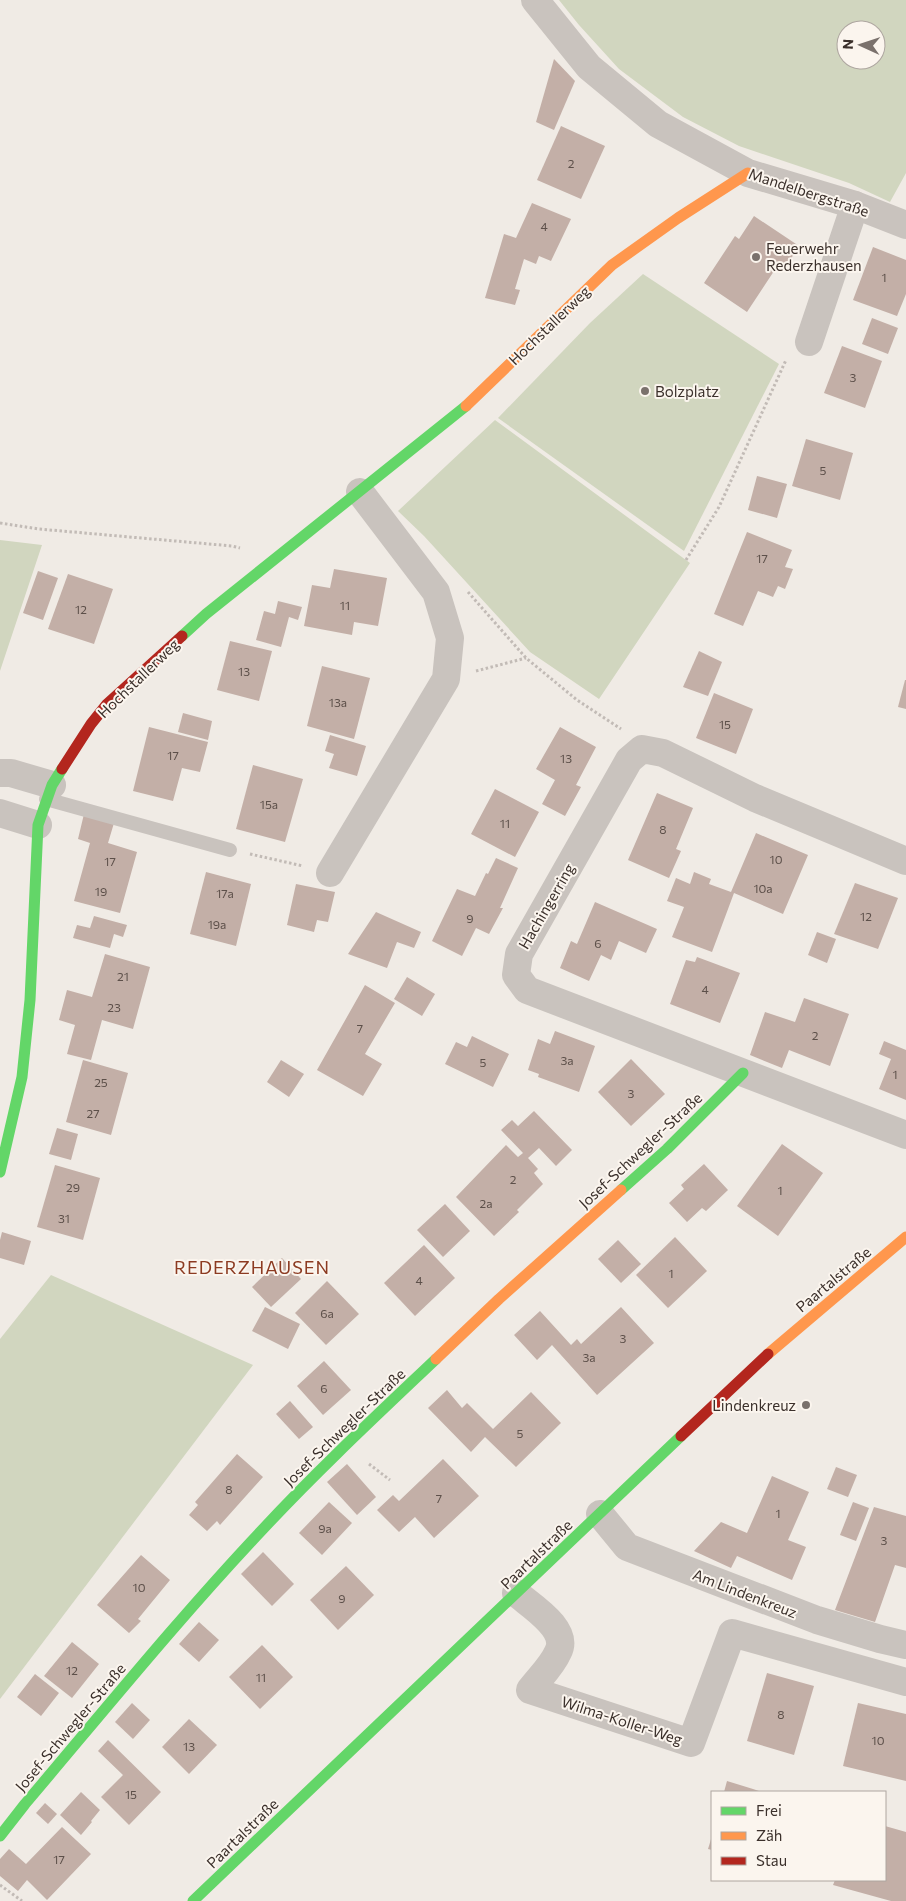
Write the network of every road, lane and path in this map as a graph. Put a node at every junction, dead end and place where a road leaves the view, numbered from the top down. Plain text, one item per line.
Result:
1 (535, 0) edge
2 (748, 173) junction
3 (855, 206) junction
4 (906, 225) edge
5 (809, 342) joint
6 (360, 492) junction
7 (0, 523) edge
8 (277, 559) junction
9 (686, 560) dead end
10 (467, 591) dead end
11 (526, 658) junction
12 (446, 679) junction
13 (642, 749) junction
14 (0, 773) edge
15 (49, 792) junction
16 (0, 813) edge
17 (38, 825) junction
18 (230, 850) joint
19 (906, 861) edge
20 (330, 873) joint
21 (743, 1073) junction
22 (906, 1135) edge
23 (0, 1172) edge
24 (906, 1237) edge
25 (600, 1514) junction
26 (516, 1594) junction
27 (906, 1645) edge
28 (906, 1682) edge
29 (0, 1836) edge
30 (0, 1885) edge
31 (22, 1901) edge
32 (193, 1901) edge

1 - 2 street, Mandelbergstraße
2 - 3 street, Mandelbergstraße
2 - 6 street, Hochstallerweg
3 - 4 street, Mandelbergstraße
3 - 5 street
5 - 9 path
6 - 8 street, Hochstallerweg
6 - 12 street
7 - 8 path
8 - 15 street, Hochstallerweg
10 - 11 path
11 - 12 path
11 - 13 path
12 - 20 street
13 - 19 street
13 - 21 street, Hachingerring
14 - 15 street
15 - 17 street, Hochstallerweg
15 - 18 lane
16 - 17 street
17 - 23 street, Hochstallerweg
18 - 20 path
21 - 22 street, Hachingerring
21 - 29 street, Josef-Schwegler-Straße
24 - 25 street, Paartalstraße
25 - 26 street, Paartalstraße
25 - 27 street, Am Lindenkreuz
26 - 28 street, Wilma-Koller-Weg
26 - 32 street, Paartalstraße
30 - 31 path

